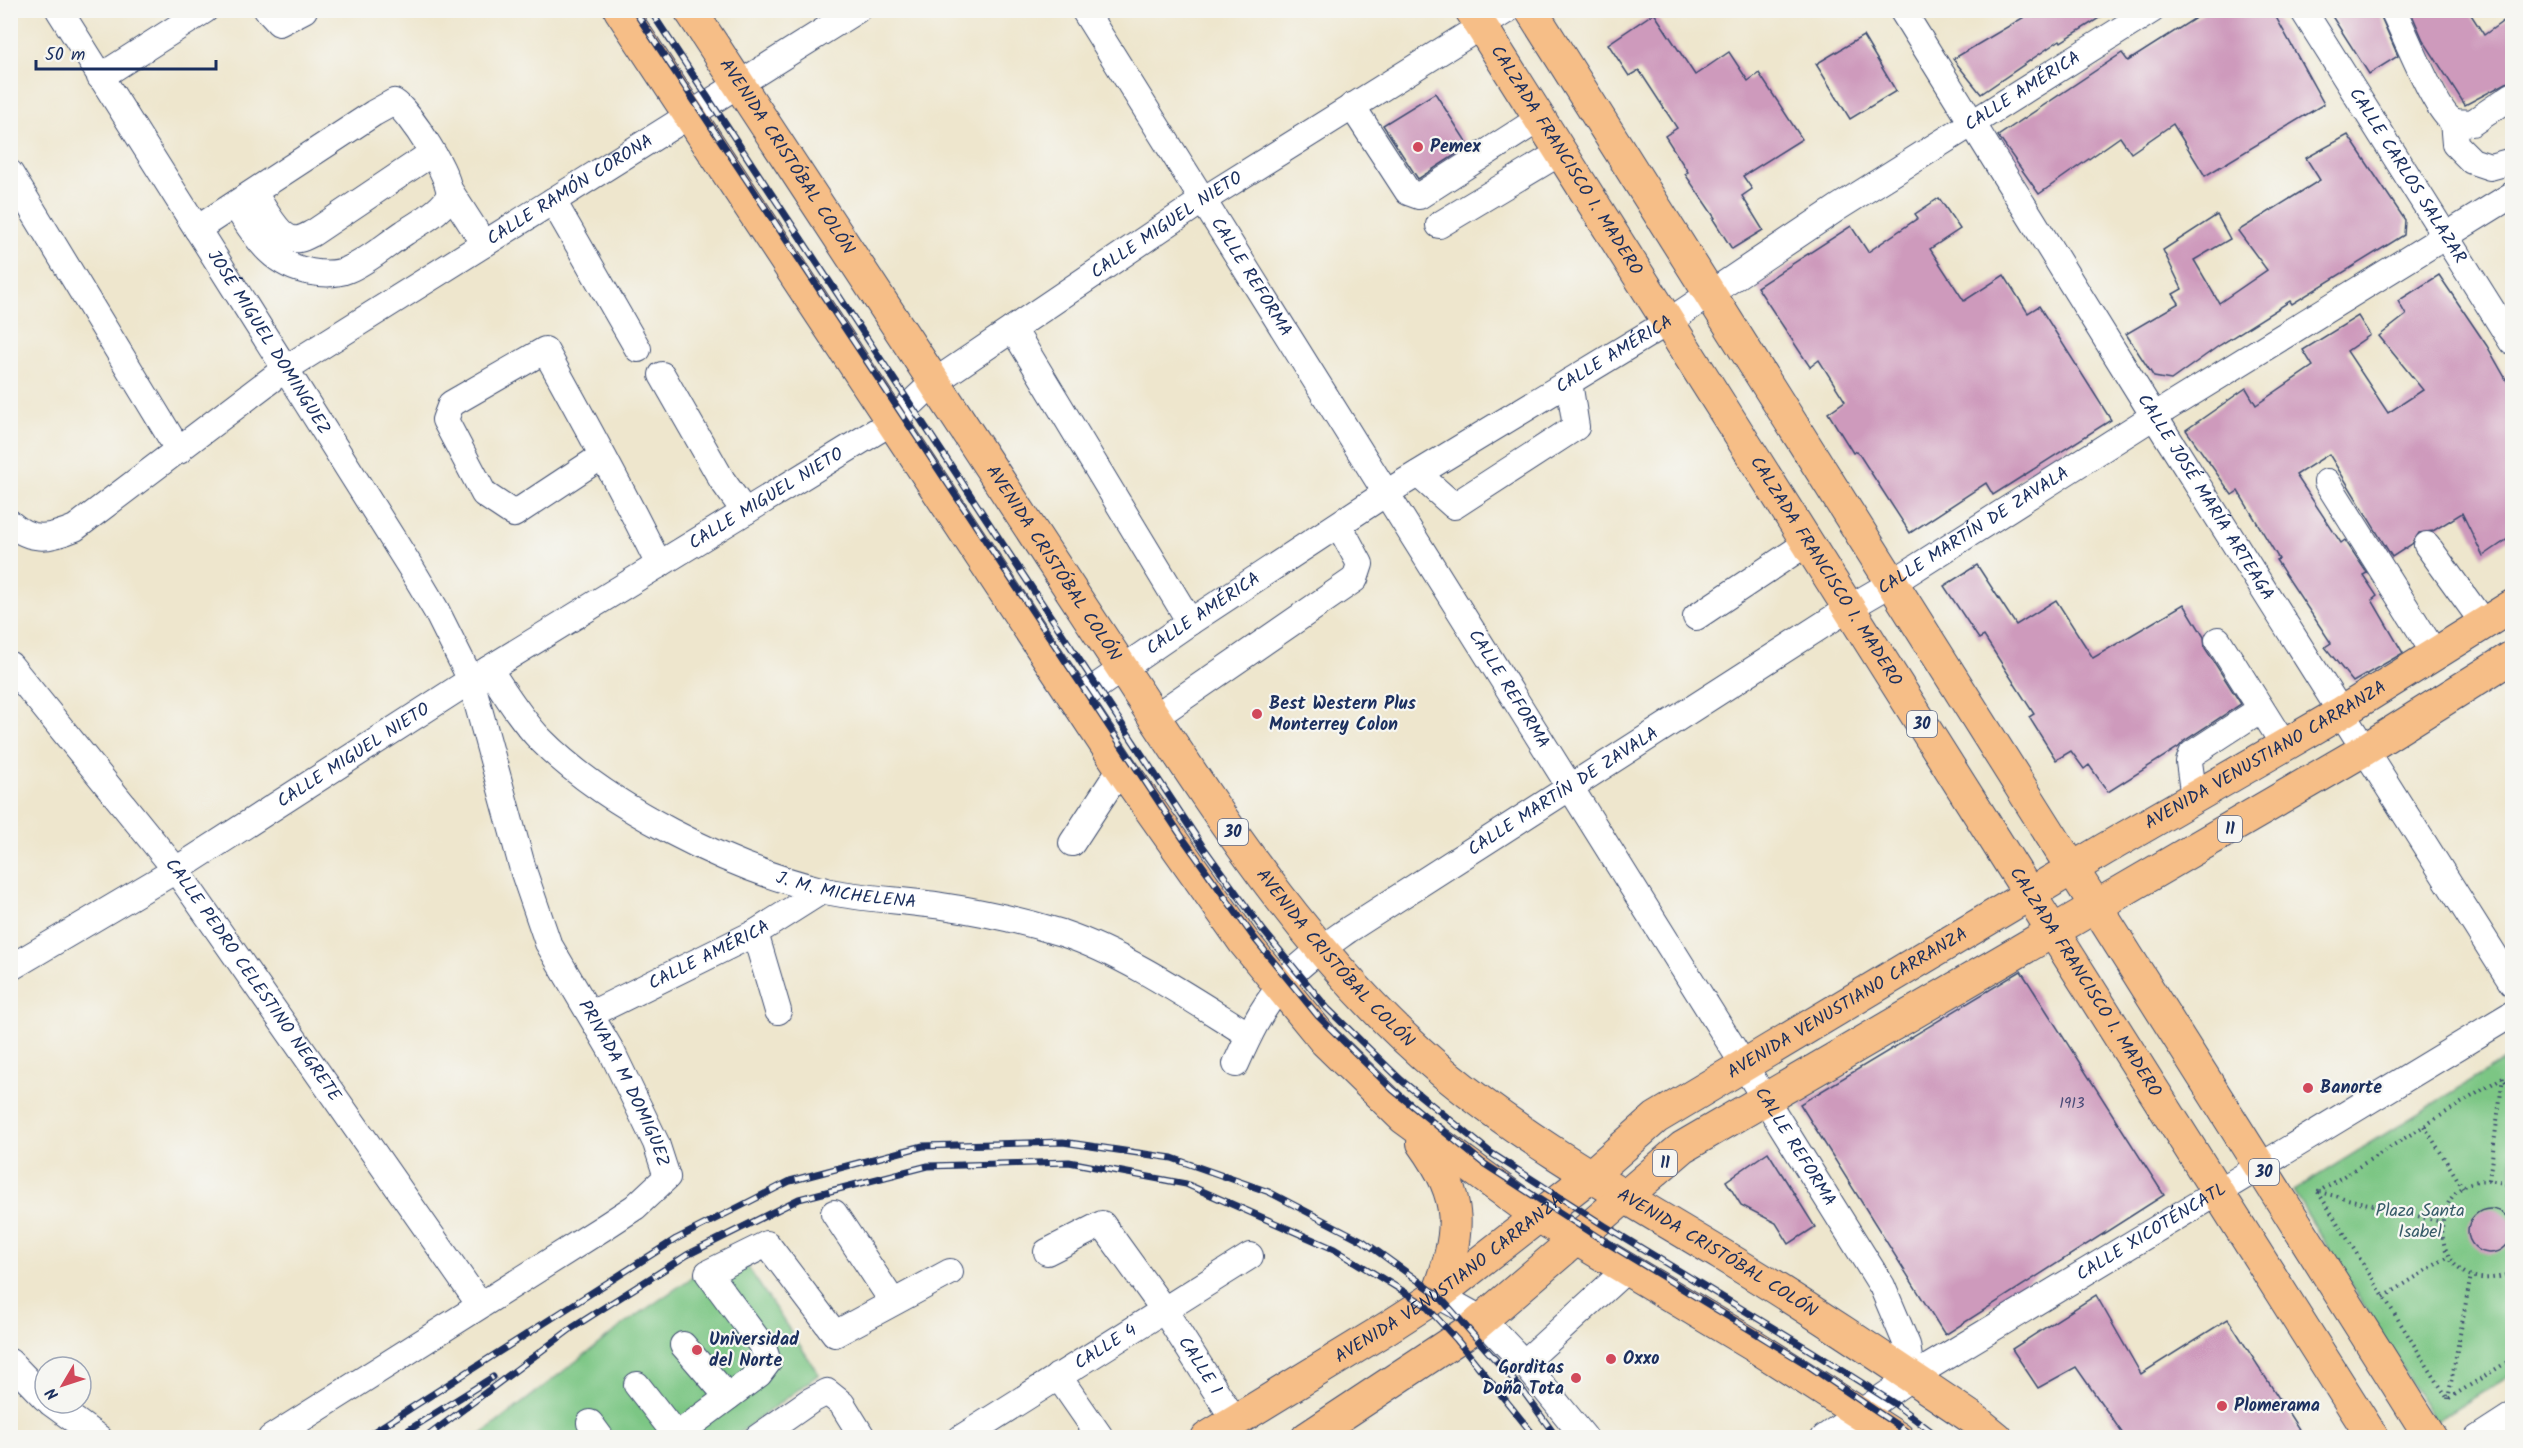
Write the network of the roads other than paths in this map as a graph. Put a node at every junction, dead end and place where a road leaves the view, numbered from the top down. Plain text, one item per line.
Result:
1 (59, 10) edge
2 (205, 10) edge
3 (267, 10) edge
4 (304, 10) edge
5 (620, 10) edge
6 (690, 10) edge
7 (857, 10) edge
8 (1084, 10) edge
9 (1531, 10) edge
10 (1902, 10) edge
11 (2152, 10) edge
12 (2303, 10) edge
13 (2393, 10) edge
14 (1486, 15) edge
15 (100, 77) junction
16 (739, 84) junction
17 (2512, 96) edge
18 (1352, 106) junction
19 (690, 116) junction
20 (1539, 119) junction
21 (2453, 121) junction
22 (1973, 123) junction
23 (1561, 152) junction
24 (432, 153) junction
25 (2512, 161) edge
26 (10, 173) edge
27 (450, 191) junction
28 (2512, 195) edge
29 (245, 199) junction
30 (1203, 200) junction
31 (554, 201) junction
32 (1439, 225) dead end
33 (196, 229) junction
34 (2445, 237) junction
35 (484, 244) junction
36 (1710, 294) junction
37 (1668, 322) junction
38 (1013, 329) junction
39 (2512, 342) edge
40 (638, 349) dead end
41 (285, 369) junction
42 (662, 375) dead end
43 (1569, 382) junction
44 (933, 383) junction
45 (2154, 416) junction
46 (893, 421) junction
47 (179, 451) junction
48 (602, 456) junction
49 (1418, 474) junction
50 (2327, 482) dead end
51 (1386, 494) junction
52 (745, 512) junction
53 (10, 523) edge
54 (1339, 525) junction
55 (1807, 543) junction
56 (2427, 545) dead end
57 (659, 565) junction
58 (1892, 583) junction
59 (2512, 606) edge
60 (1849, 608) junction
61 (1696, 617) dead end
62 (1190, 622) junction
63 (2484, 624) junction
64 (2218, 640) dead end
65 (2435, 654) junction
66 (2512, 657) edge
67 (10, 665) edge
68 (1124, 670) junction
69 (480, 675) junction
70 (1077, 700) junction
71 (2261, 709) junction
72 (2342, 712) junction
73 (1155, 717) junction
74 (2284, 745) junction
75 (2364, 750) junction
76 (1121, 768) junction
77 (1570, 786) junction
78 (2194, 798) junction
79 (1072, 843) dead end
80 (2072, 869) junction
81 (176, 870) junction
82 (823, 890) junction
83 (2030, 895) junction
84 (2096, 907) junction
85 (2053, 932) junction
86 (755, 933) junction
87 (1321, 949) junction
88 (10, 968) edge
89 (2512, 983) edge
90 (1279, 987) junction
91 (778, 1011) dead end
92 (591, 1014) junction
93 (2512, 1014) edge
94 (1249, 1035) junction
95 (1236, 1064) dead end
96 (1744, 1066) junction
97 (1765, 1099) junction
98 (1404, 1118) junction
99 (2260, 1167) junction
100 (1590, 1176) junction
101 (2218, 1193) junction
102 (1626, 1197) junction
103 (834, 1213) dead end
104 (1538, 1216) junction
105 (1575, 1240) junction
106 (1047, 1252) dead end
107 (1250, 1256) dead end
108 (1626, 1270) junction
109 (950, 1272) dead end
110 (1438, 1295) junction
111 (893, 1302) junction
112 (480, 1305) junction
113 (1164, 1310) junction
114 (1483, 1320) junction
115 (683, 1345) dead end
116 (10, 1362) edge
117 (1524, 1363) junction
118 (1058, 1376) junction
119 (1912, 1377) junction
120 (637, 1385) dead end
121 (33, 1386) edge
122 (728, 1397) junction
123 (1860, 1413) junction
124 (68, 1415) edge
125 (2512, 1416) edge
126 (1235, 1421) junction
127 (675, 1436) edge
128 (99, 1437) edge
129 (271, 1437) edge
130 (757, 1437) edge
131 (863, 1437) edge
132 (961, 1437) edge
133 (1101, 1437) edge
134 (1207, 1437) edge
135 (1307, 1437) edge
136 (1585, 1437) edge
137 (1824, 1437) edge
138 (1898, 1437) edge
139 (1997, 1437) edge
140 (2373, 1437) edge
141 (2431, 1437) edge
142 (2478, 1437) edge

1 - 15 street, JOSÉ MIGUEL DOMINGUEZ
2 - 15 street
3 - 4 street
5 - 19 main road
6 - 16 main road, AVENIDA CRISTÓBAL COLÓN / 30
7 - 16 street, CALLE RAMÓN CORONA
8 - 30 street, CALLE REFORMA
9 - 36 main road, 30
10 - 22 street, CALLE JOSÉ MARÍA ARTEAGA
11 - 22 street, CALLE AMÉRICA
12 - 34 street, CALLE CARLOS SALAZAR
13 - 21 street
14 - 18 street, CALLE MIGUEL NIETO
14 - 20 main road, CALZADA FRANCISCO I. MADERO / 30
15 - 33 street, JOSÉ MIGUEL DOMINGUEZ
16 - 19 street, CALLE RAMÓN CORONA
16 - 44 main road, AVENIDA CRISTÓBAL COLÓN / 30
17 - 21 street
18 - 20 street
18 - 30 street, CALLE MIGUEL NIETO
19 - 31 street, CALLE RAMÓN CORONA
19 - 46 main road
20 - 23 main road, CALZADA FRANCISCO I. MADERO / 30
21 - 25 street
22 - 36 street, CALLE AMÉRICA
22 - 45 street, CALLE JOSÉ MARÍA ARTEAGA
23 - 32 street
23 - 37 main road, CALZADA FRANCISCO I. MADERO / 30
24 - 27 street
24 - 29 street
24 - 29 street
26 - 47 street
27 - 29 street
27 - 35 street
28 - 34 street, CALLE MARTÍN DE ZAVALA
29 - 33 street
30 - 38 street, CALLE MIGUEL NIETO
30 - 51 street, CALLE REFORMA
31 - 35 street, CALLE RAMÓN CORONA
31 - 40 street
33 - 41 street, JOSÉ MIGUEL DOMINGUEZ
34 - 39 street, CALLE CARLOS SALAZAR
34 - 45 street, CALLE MARTÍN DE ZAVALA
35 - 41 street, CALLE RAMÓN CORONA
36 - 37 street, CALLE AMÉRICA
36 - 58 main road, 30
37 - 43 street, CALLE AMÉRICA
37 - 55 main road, CALZADA FRANCISCO I. MADERO / 30
38 - 44 street, CALLE MIGUEL NIETO
38 - 62 street
41 - 47 street, CALLE RAMÓN CORONA
41 - 69 street, JOSÉ MIGUEL DOMINGUEZ
42 - 52 street
43 - 49 street, CALLE AMÉRICA
43 - 49 street
44 - 46 street, CALLE MIGUEL NIETO
44 - 68 main road, AVENIDA CRISTÓBAL COLÓN / 30
45 - 58 street, CALLE MARTÍN DE ZAVALA
45 - 72 street, CALLE JOSÉ MARÍA ARTEAGA
46 - 52 street, CALLE MIGUEL NIETO
46 - 70 main road
47 - 53 street, CALLE RAMÓN CORONA
48 - 48 street
48 - 57 street
49 - 51 street, CALLE AMÉRICA
50 - 65 street
51 - 54 street, CALLE AMÉRICA
51 - 77 street, CALLE REFORMA
52 - 57 street, CALLE MIGUEL NIETO
54 - 62 street, CALLE AMÉRICA
54 - 73 street
55 - 60 main road, CALZADA FRANCISCO I. MADERO / 30
55 - 61 street
56 - 63 street
57 - 69 street, CALLE MIGUEL NIETO
58 - 60 street, CALLE MARTÍN DE ZAVALA
58 - 80 main road, 30
59 - 63 main road, AVENIDA VENUSTIANO CARRANZA / 11
60 - 77 street, CALLE MARTÍN DE ZAVALA
60 - 83 main road, CALZADA FRANCISCO I. MADERO / 30
62 - 68 street, CALLE AMÉRICA
63 - 65 main road, AVENIDA VENUSTIANO CARRANZA / 11
64 - 71 street
65 - 72 main road, AVENIDA VENUSTIANO CARRANZA / 11
66 - 75 main road, 11
67 - 81 street, CALLE PEDRO CELESTINO NEGRETE
68 - 70 street, CALLE AMÉRICA
68 - 73 main road, AVENIDA CRISTÓBAL COLÓN / 30
69 - 81 street, CALLE MIGUEL NIETO
69 - 82 street, J. M. MICHELENA
69 - 92 street, PRIVADA M DOMIGUEZ
70 - 76 main road
71 - 74 street
71 - 78 street
72 - 74 main road, AVENIDA VENUSTIANO CARRANZA / 11
72 - 75 street, CALLE JOSÉ MARÍA ARTEAGA
73 - 87 main road, AVENIDA CRISTÓBAL COLÓN / 30
74 - 78 main road, AVENIDA VENUSTIANO CARRANZA / 11
75 - 84 main road, 11
75 - 89 street, CALLE JOSÉ MARÍA ARTEAGA
76 - 79 street
76 - 90 main road
77 - 87 street, CALLE MARTÍN DE ZAVALA
77 - 96 street, CALLE REFORMA
78 - 80 main road, AVENIDA VENUSTIANO CARRANZA / 11
80 - 83 main road, AVENIDA VENUSTIANO CARRANZA / 11
80 - 84 main road, 30
81 - 88 street, CALLE MIGUEL NIETO
81 - 112 street, CALLE PEDRO CELESTINO NEGRETE
82 - 86 street, CALLE AMÉRICA
82 - 94 street, J. M. MICHELENA
83 - 85 main road, CALZADA FRANCISCO I. MADERO / 30
83 - 96 main road, AVENIDA VENUSTIANO CARRANZA / 11
84 - 85 main road, 11
84 - 99 main road, 30
85 - 97 main road, 11
85 - 101 main road, CALZADA FRANCISCO I. MADERO / 30
86 - 91 street
86 - 92 street, CALLE AMÉRICA
87 - 90 street, CALLE MARTÍN DE ZAVALA
87 - 100 main road, AVENIDA CRISTÓBAL COLÓN / 30
90 - 94 street, CALLE MARTÍN DE ZAVALA
90 - 98 main road
92 - 112 street, PRIVADA M DOMIGUEZ
93 - 99 street, CALLE XICOTÉNCATL
94 - 95 street, CALLE MARTÍN DE ZAVALA
96 - 97 street, CALLE REFORMA
96 - 100 main road, AVENIDA VENUSTIANO CARRANZA / 11
97 - 102 main road, 11
97 - 119 street, CALLE REFORMA
98 - 104 main road
98 - 110 main road
99 - 101 street, CALLE XICOTÉNCATL
99 - 141 main road, 30
100 - 102 main road, AVENIDA CRISTÓBAL COLÓN / 30
100 - 104 main road, AVENIDA VENUSTIANO CARRANZA / 11
101 - 119 street, CALLE XICOTÉNCATL
101 - 140 main road, CALZADA FRANCISCO I. MADERO / 30
102 - 105 main road, 11
102 - 119 main road, AVENIDA CRISTÓBAL COLÓN / 30
103 - 111 street
104 - 105 main road
104 - 110 main road, AVENIDA VENUSTIANO CARRANZA / 11
105 - 108 main road
105 - 114 main road, 11
106 - 113 street, CALLE 1
107 - 113 street, CALLE 4
108 - 117 street
108 - 123 main road
109 - 111 street
110 - 114 street
110 - 126 main road, AVENIDA VENUSTIANO CARRANZA / 11
111 - 122 street
112 - 129 street, PRIVADA M DOMIGUEZ
113 - 118 street, CALLE 4
113 - 126 street, CALLE 1
114 - 117 street
114 - 135 main road, 11
115 - 122 street
116 - 121 street
117 - 136 street
118 - 132 street, CALLE 4
118 - 133 street
119 - 123 street, CALLE XICOTÉNCATL
119 - 139 main road, AVENIDA CRISTÓBAL COLÓN / 30
120 - 127 street
122 - 127 street
123 - 137 street, CALLE XICOTÉNCATL
123 - 138 main road
124 - 128 street
125 - 142 street
126 - 134 main road, AVENIDA VENUSTIANO CARRANZA / 11
130 - 131 street

